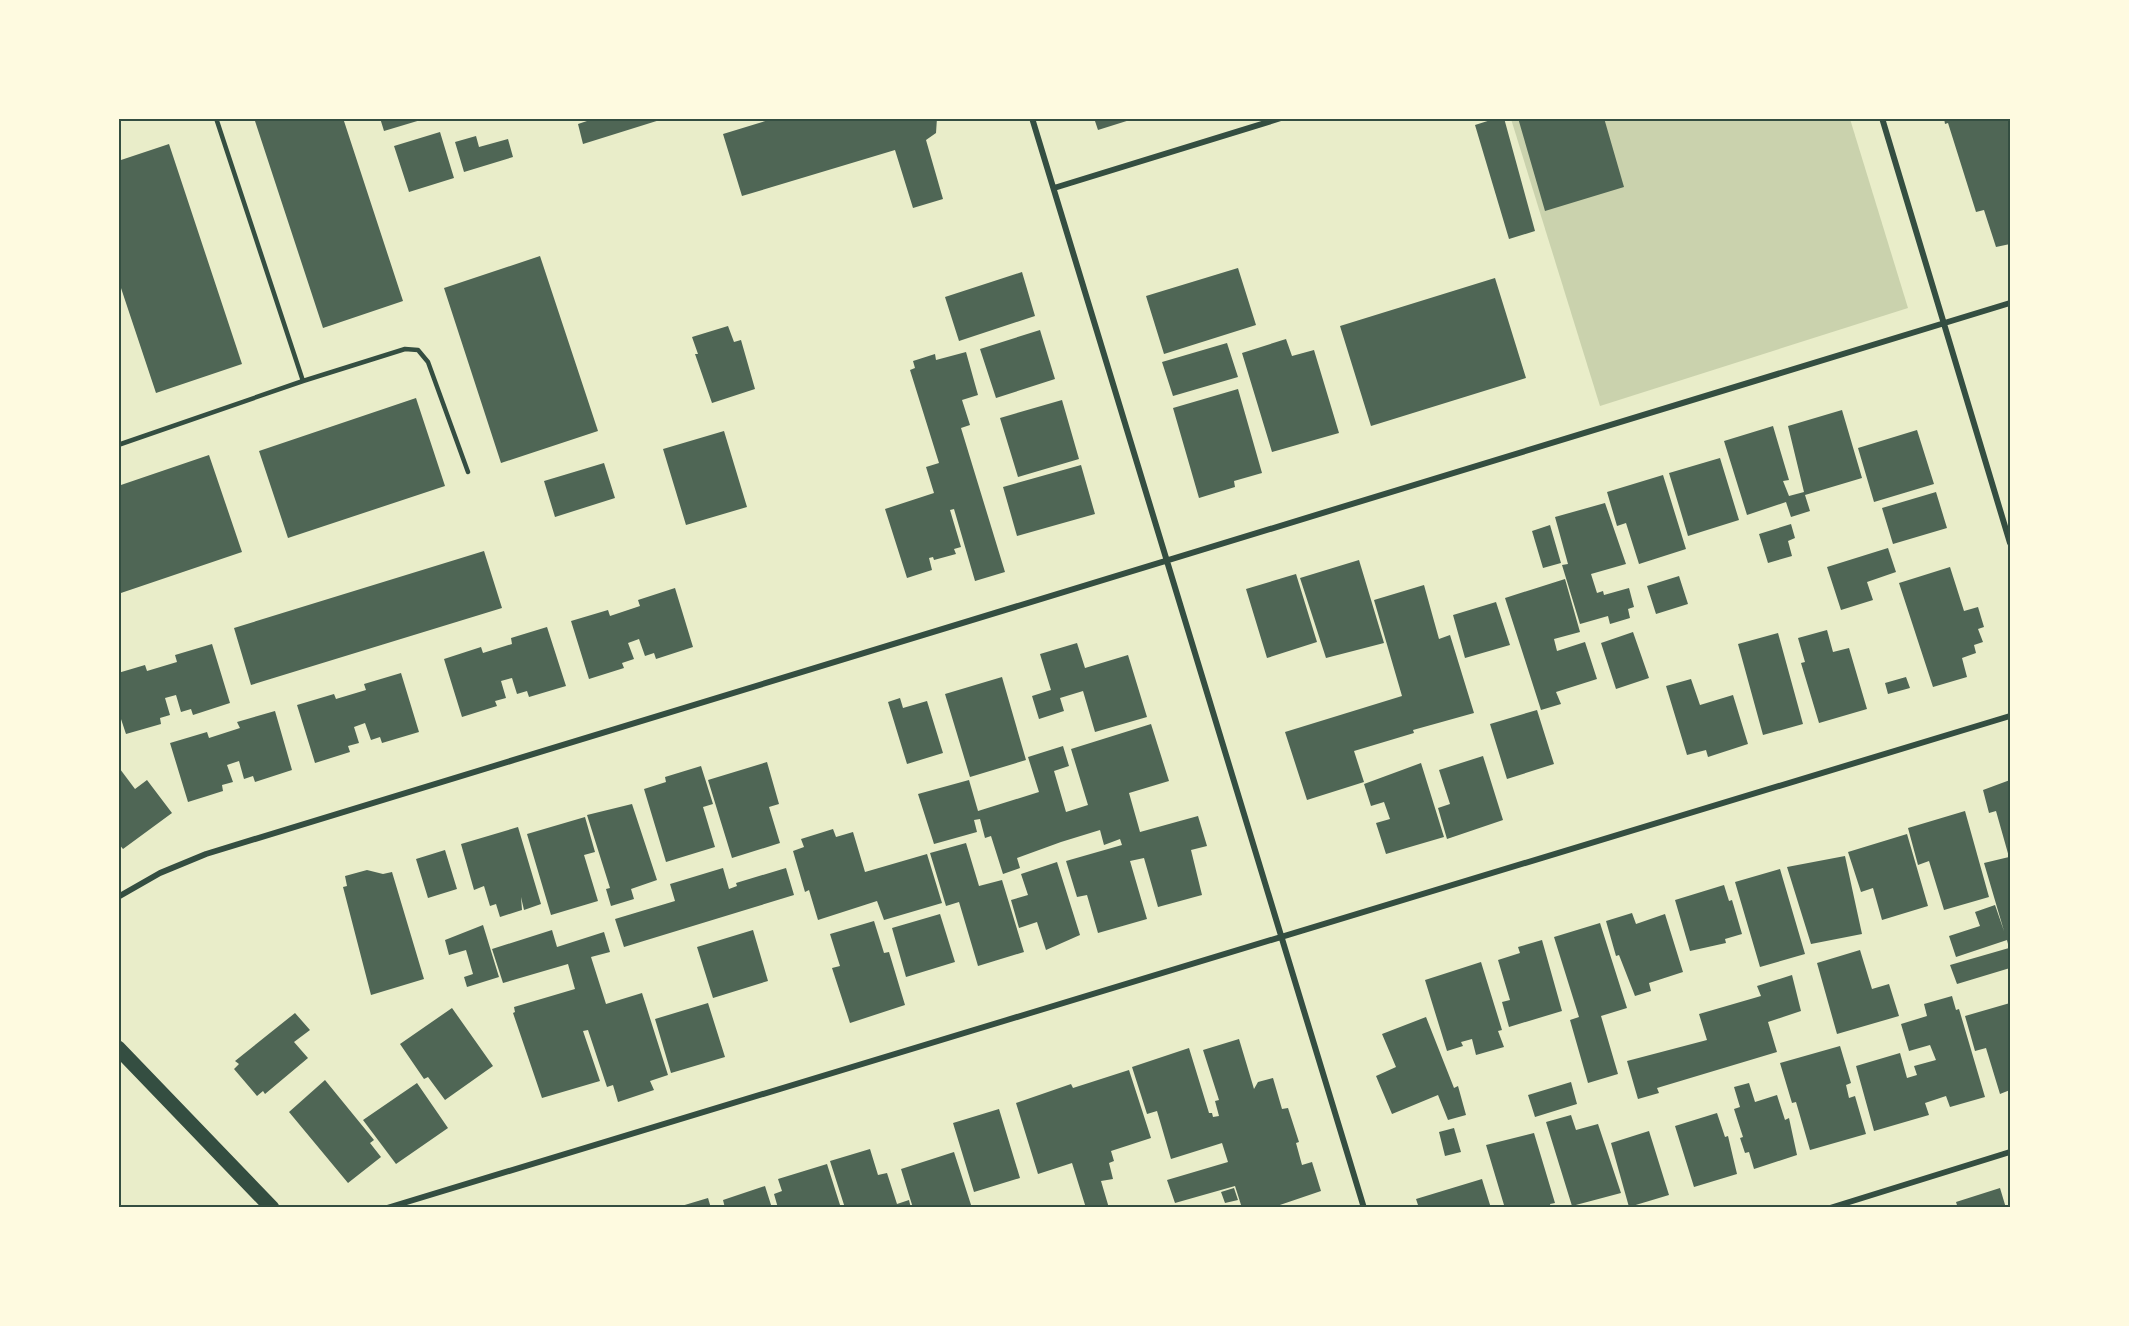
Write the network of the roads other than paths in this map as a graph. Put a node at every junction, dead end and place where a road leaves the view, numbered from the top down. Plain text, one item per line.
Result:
1 (216, 118) edge
2 (1032, 118) edge
3 (1281, 118) edge
4 (1882, 118) edge
5 (1054, 188) junction
6 (2010, 303) edge
7 (1944, 324) junction
8 (303, 381) junction
9 (118, 445) edge
10 (468, 472) dead end
11 (2010, 543) edge
12 (1166, 560) junction
13 (2010, 716) edge
14 (118, 897) edge
15 (1281, 936) junction
16 (118, 1048) edge
17 (2010, 1152) edge
18 (272, 1208) edge
19 (387, 1208) edge
20 (1364, 1208) edge
21 (1830, 1208) edge

1 - 8 lane
2 - 5 street
3 - 5 street
4 - 7 street
5 - 12 street
6 - 7 street
7 - 11 street
7 - 12 street
8 - 9 lane
8 - 10 lane
12 - 14 street
12 - 15 street
13 - 15 street
15 - 19 street
15 - 20 street
16 - 18 main road
17 - 21 street

